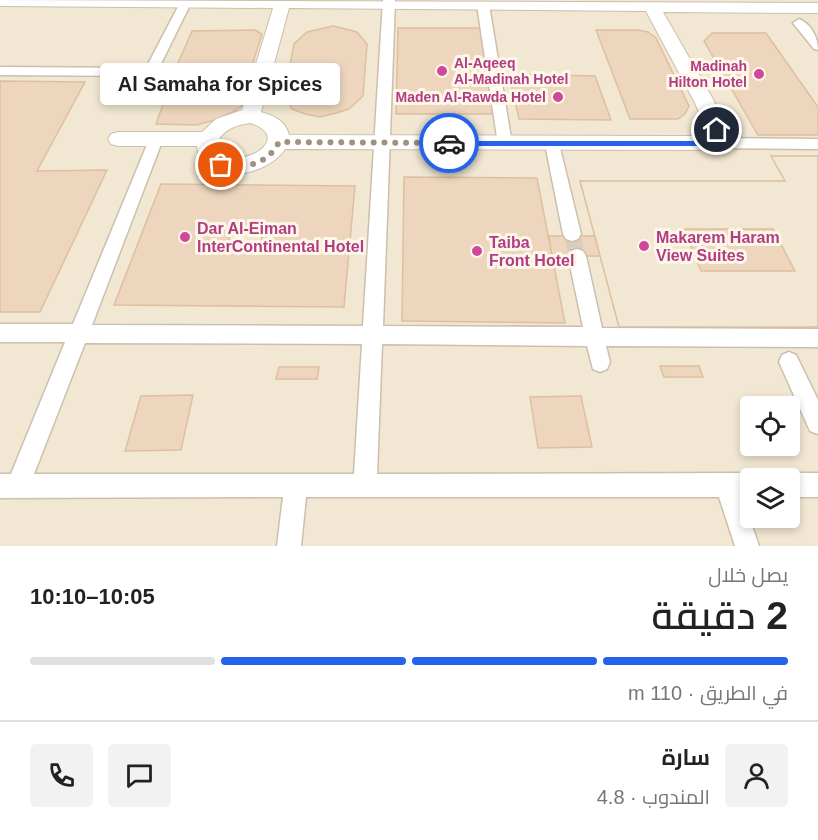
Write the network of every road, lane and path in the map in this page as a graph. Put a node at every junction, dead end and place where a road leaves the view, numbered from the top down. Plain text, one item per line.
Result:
1 (0, 1) edge
2 (181, 2) edge
3 (303, 2) edge
4 (389, 2) edge
5 (482, 3) edge
6 (584, 3) edge
7 (282, 4) junction
8 (652, 7) junction
9 (818, 8) edge
10 (799, 23) dead end
11 (818, 46) edge
12 (0, 71) edge
13 (150, 72) junction
14 (141, 91) dead end
15 (250, 116) junction
16 (118, 139) dead end
17 (156, 139) junction
18 (207, 140) junction
19 (279, 142) junction
20 (381, 143) junction
21 (700, 143) junction
22 (505, 144) junction
23 (552, 144) junction
24 (818, 144) edge
25 (572, 234) tunnel mouth
26 (577, 256) tunnel mouth
27 (0, 333) edge
28 (77, 334) junction
29 (372, 336) junction
30 (595, 338) junction
31 (818, 338) edge
32 (600, 362) dead end
33 (789, 362) dead end
34 (818, 423) edge
35 (738, 485) edge
36 (800, 485) edge
37 (818, 485) edge
38 (9, 486) edge
39 (296, 486) junction
40 (365, 486) junction
41 (289, 546) edge
42 (747, 546) edge

1 - 2 street
2 - 7 street
2 - 13 street
3 - 4 street
3 - 7 street
4 - 5 street
4 - 20 street
5 - 6 street
5 - 22 street
6 - 8 street
7 - 15 street
8 - 9 street
8 - 21 street
10 - 11 street
12 - 13 street
13 - 14 street
15 - 18 street
15 - 19 street
16 - 17 street
17 - 18 street
17 - 28 street
18 - 19 street
19 - 20 street
20 - 22 street
20 - 29 street
21 - 23 street
21 - 24 street
22 - 23 street
23 - 25 street
26 - 30 street
27 - 28 street
28 - 29 street
28 - 38 street
29 - 30 street
29 - 40 street
30 - 31 street
30 - 32 street
33 - 34 street
35 - 40 street
35 - 42 street
36 - 37 street
38 - 39 street
39 - 40 street
39 - 41 street

